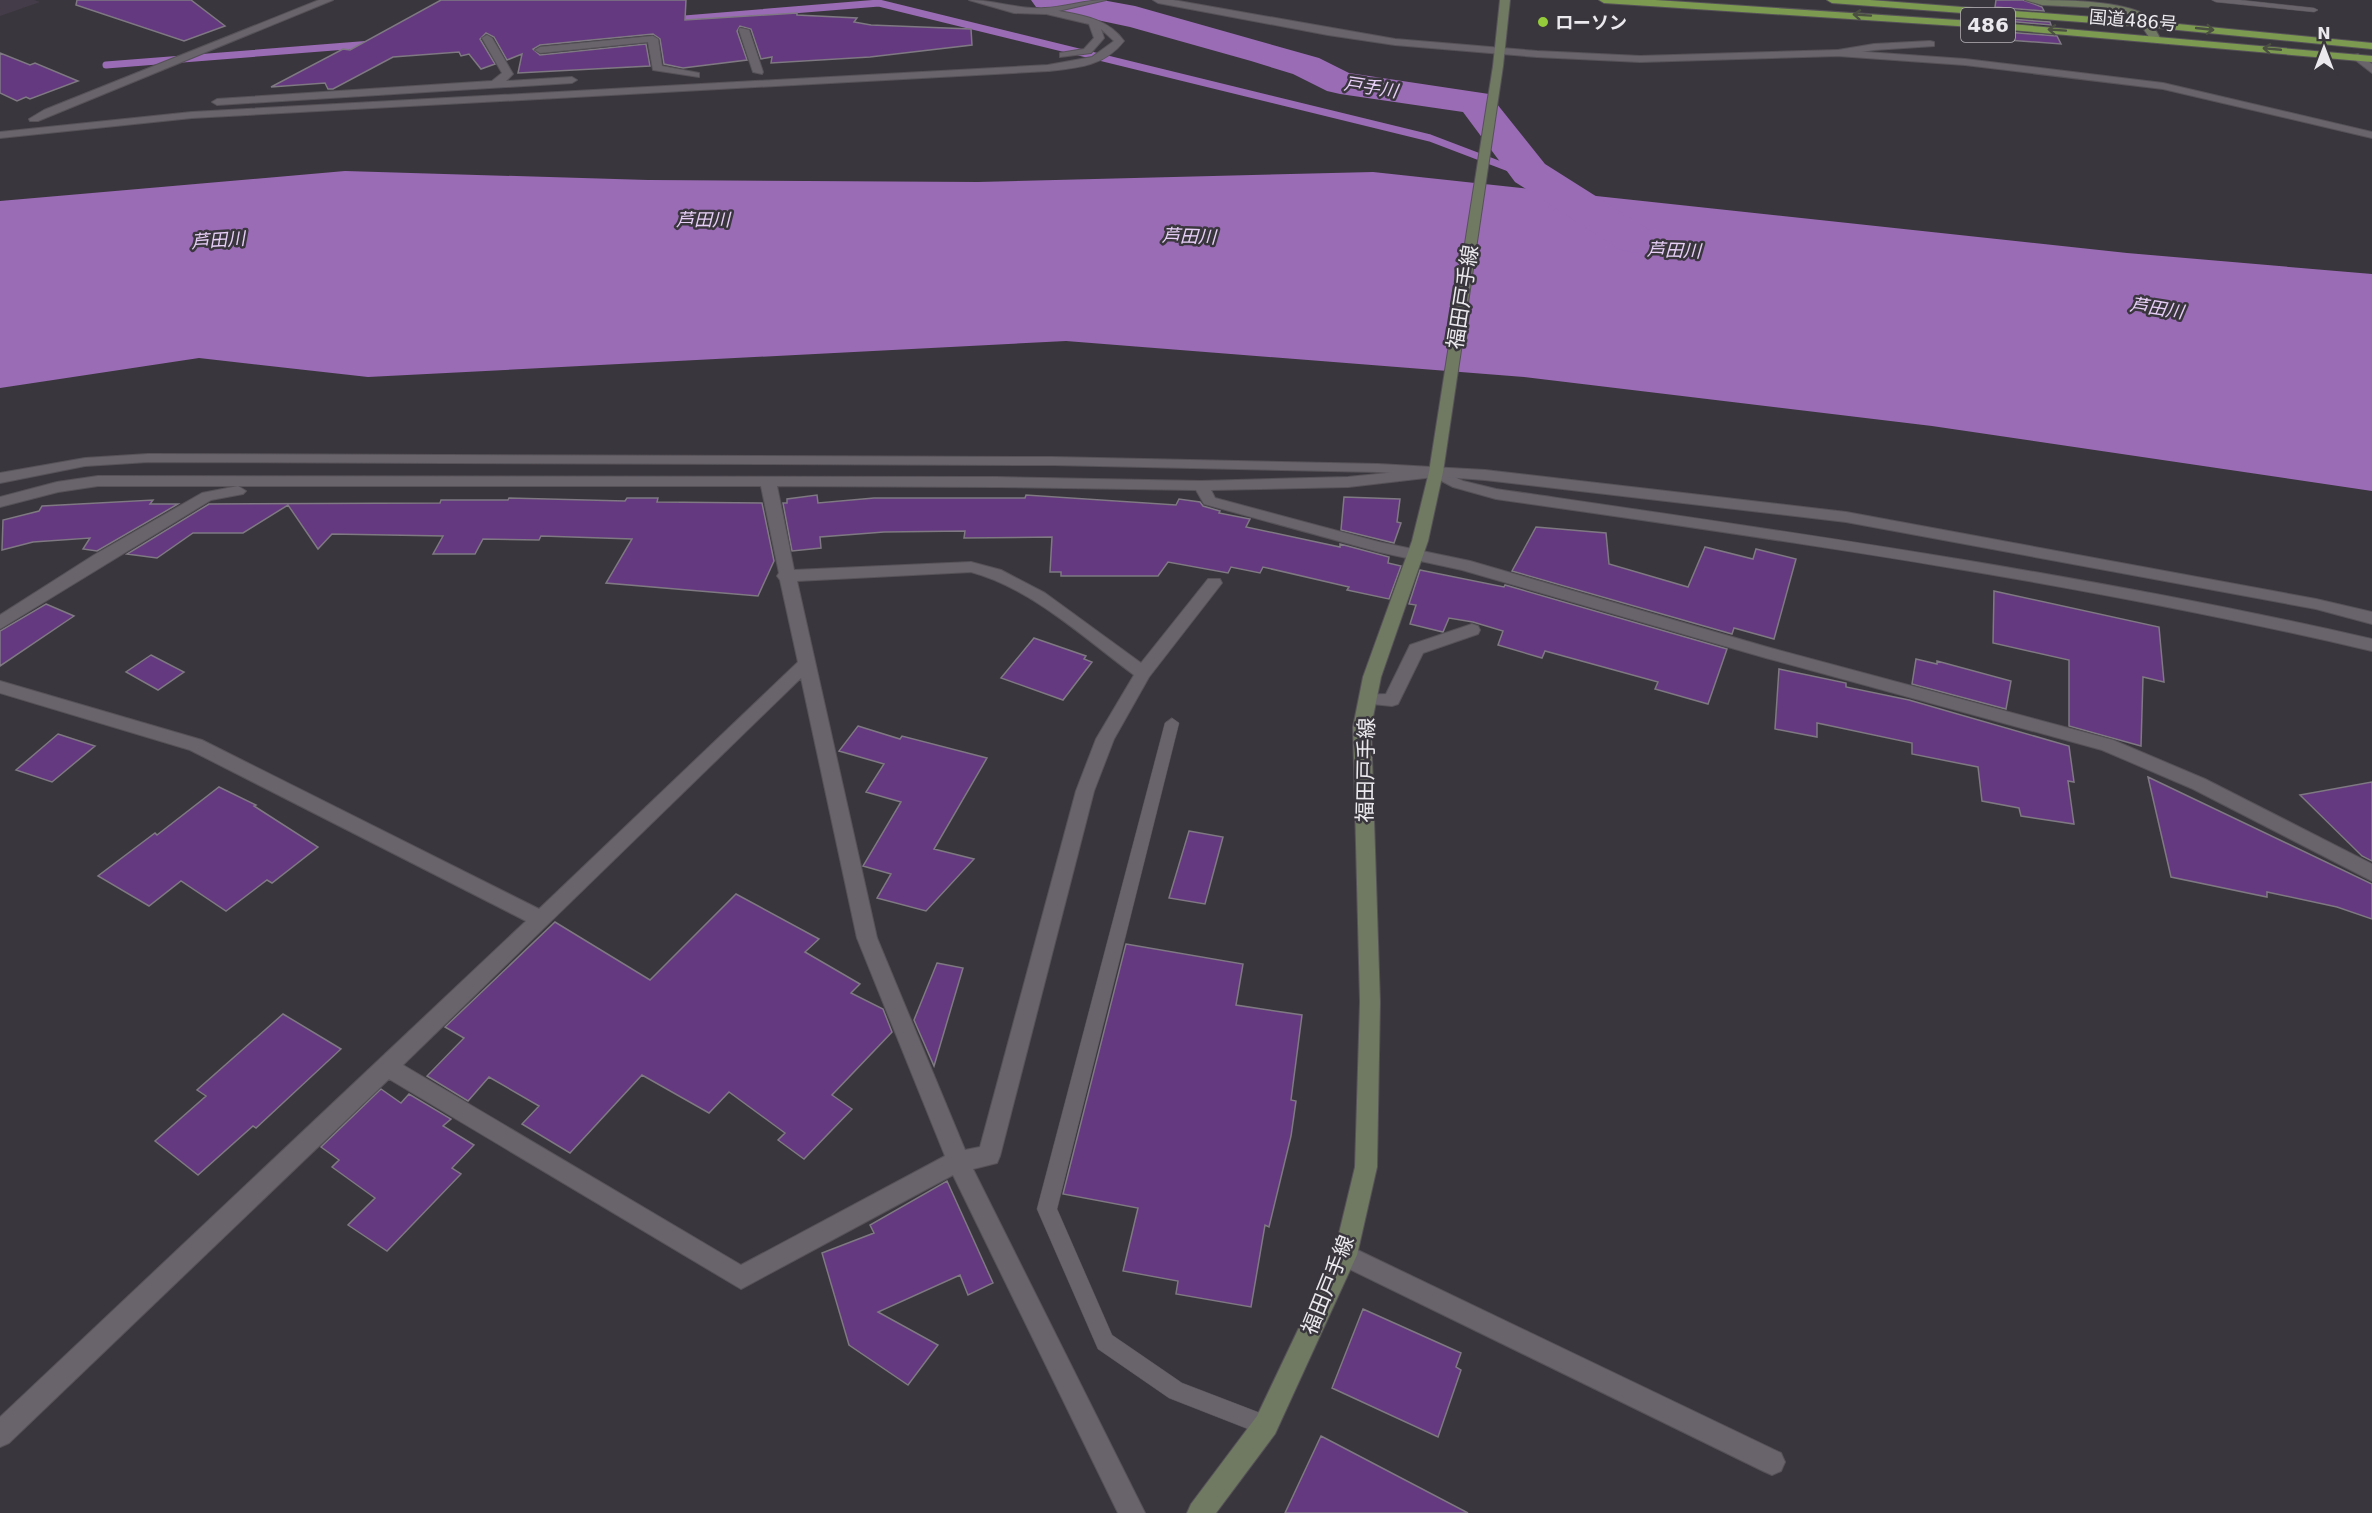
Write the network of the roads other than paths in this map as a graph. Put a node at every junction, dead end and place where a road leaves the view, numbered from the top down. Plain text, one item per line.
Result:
1 (328, 0) edge
2 (974, 0) edge
3 (1101, 0) edge
4 (1158, 0) edge
5 (1505, 0) edge
6 (1604, 0) edge
7 (1832, 0) edge
8 (2025, 0) edge
9 (2030, 0) edge
10 (2216, 0) edge
11 (2314, 10) dead end
12 (1045, 11) junction
13 (1094, 23) junction
14 (2147, 24) junction
15 (744, 30) dead end
16 (488, 38) dead end
17 (2155, 38) junction
18 (1930, 44) dead end
19 (2372, 46) edge
20 (540, 50) dead end
21 (1499, 51) junction
22 (1838, 53) junction
23 (2358, 57) junction
24 (2372, 58) edge
25 (805, 70) dead end
26 (2372, 70) edge
27 (758, 72) dead end
28 (648, 77) dead end
29 (590, 79) dead end
30 (495, 84) junction
31 (82, 115) dead end
32 (70, 116) dead end
33 (0, 135) edge
34 (2372, 135) edge
35 (1437, 467) junction
36 (0, 478) edge
37 (281, 483) junction
38 (769, 483) junction
39 (1201, 486) junction
40 (0, 502) edge
41 (1416, 554) junction
42 (785, 576) junction
43 (1214, 583) dead end
44 (2372, 618) edge
45 (0, 623) edge
46 (1472, 630) dead end
47 (2372, 645) edge
48 (806, 664) junction
49 (1143, 673) junction
50 (0, 687) edge
51 (1368, 699) junction
52 (1172, 723) dead end
53 (2372, 873) edge
54 (541, 919) junction
55 (387, 1067) junction
56 (958, 1161) junction
57 (1345, 1255) junction
58 (1266, 1425) junction
59 (0, 1434) edge
60 (1772, 1462) dead end
61 (1132, 1513) edge
62 (1200, 1513) edge

1 - 32 street
2 - 12 street
3 - 12 street
4 - 21 street
5 - 21 main road, 福田戸手線
17 -> 6 highway, 国道486号 / 486
7 - 14 highway, 国道486号 / 486
8 - 9 street
9 - 14 main road
10 - 11 lane
12 - 13 street
13 - 25 street
13 - 33 street
14 - 17 main road
14 -> 19 highway, 国道486号 / 486
15 - 27 street
16 - 30 street
23 -> 17 highway, 国道486号 / 486
18 - 22 street
20 - 28 street
21 - 22 street
21 - 35 main road, 福田戸手線
22 - 34 street
23 - 24 highway, 国道486号 / 486
23 - 26 street
29 - 30 street
30 - 31 street
35 - 36 street
35 - 39 street
35 - 41 main road, 福田戸手線
35 - 44 street
35 - 47 street
37 - 38 street
37 - 40 street
37 - 45 street
38 - 39 street
38 - 42 street
39 - 41 street
41 - 51 main road, 福田戸手線
41 - 53 street
42 - 48 street
42 - 49 street
43 - 49 street
46 - 51 street
48 - 54 street
48 - 56 street
49 - 56 street
50 - 54 street
51 - 57 main road, 福田戸手線
52 - 58 lane
54 - 55 street
55 - 56 street
55 - 59 street
56 - 61 street
57 - 58 main road, 福田戸手線
57 - 60 street
58 - 62 main road, 福田戸手線

